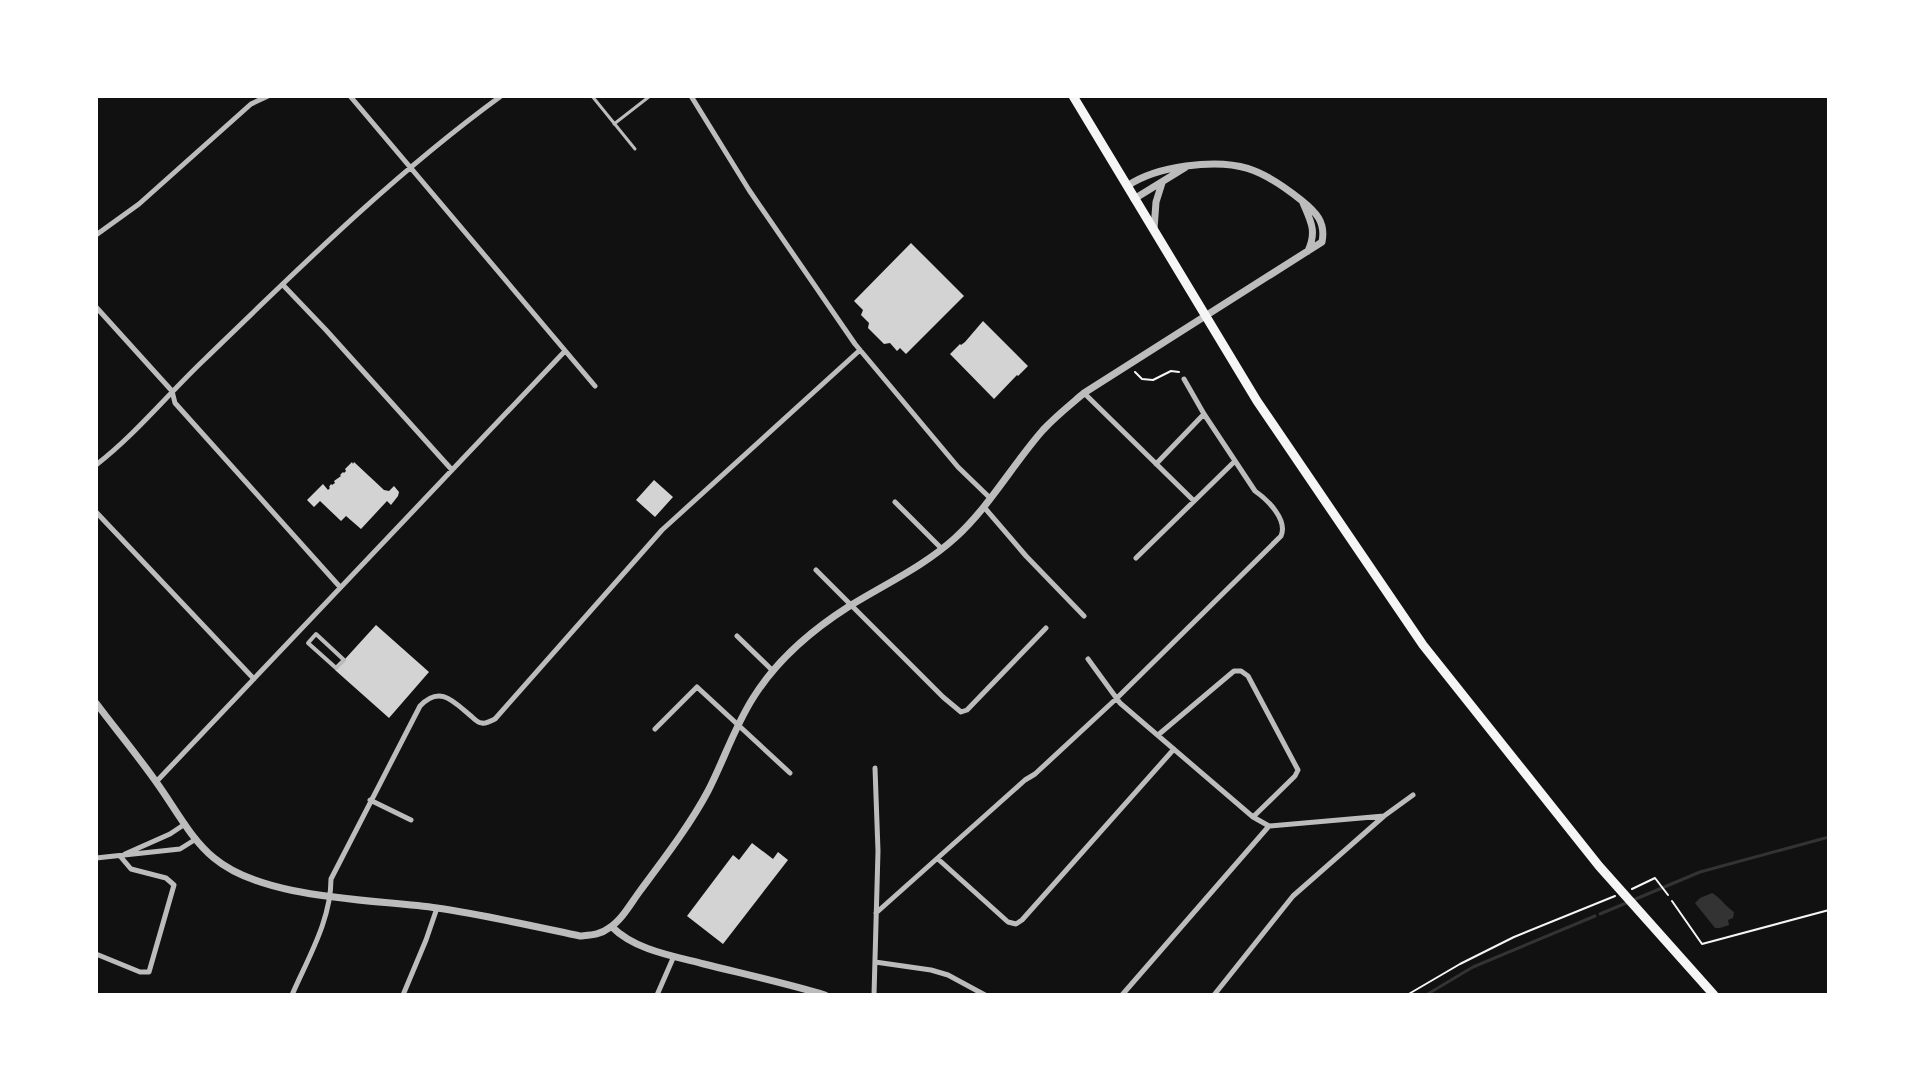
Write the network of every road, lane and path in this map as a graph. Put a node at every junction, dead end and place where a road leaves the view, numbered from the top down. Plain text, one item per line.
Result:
1 (268, 96) edge
2 (350, 96) edge
3 (501, 96) edge
4 (592, 96) edge
5 (650, 96) edge
6 (691, 96) edge
7 (1073, 96) edge
8 (614, 124) junction
9 (635, 149) dead end
10 (1187, 166) junction
11 (410, 167) junction
12 (1163, 182) junction
13 (1127, 186) junction
14 (1134, 199) junction
15 (1302, 201) junction
16 (1154, 232) junction
17 (96, 235) edge
18 (1307, 252) junction
19 (283, 285) junction
20 (96, 307) edge
21 (860, 350) junction
22 (565, 351) junction
23 (1131, 364) junction
24 (1184, 379) joint
25 (595, 386) dead end
26 (172, 391) junction
27 (1084, 393) junction
28 (1204, 414) junction
29 (96, 453) edge
30 (102, 460) junction
31 (1235, 461) junction
32 (1156, 464) junction
33 (96, 465) edge
34 (452, 470) junction
35 (990, 498) junction
36 (1194, 501) junction
37 (895, 502) dead end
38 (984, 507) junction
39 (96, 512) edge
40 (942, 549) junction
41 (1136, 558) dead end
42 (816, 570) dead end
43 (340, 587) junction
44 (850, 606) junction
45 (1084, 616) dead end
46 (1046, 628) dead end
47 (737, 636) dead end
48 (308, 643) joint
49 (1088, 659) dead end
50 (773, 671) junction
51 (254, 679) junction
52 (1117, 698) junction
53 (96, 703) edge
54 (738, 724) junction
55 (655, 729) dead end
56 (1158, 735) junction
57 (1174, 749) junction
58 (875, 768) dead end
59 (790, 773) dead end
60 (156, 782) junction
61 (1413, 795) dead end
62 (370, 800) junction
63 (1384, 816) junction
64 (1253, 817) junction
65 (411, 820) dead end
66 (185, 824) junction
67 (1269, 826) junction
68 (196, 839) junction
69 (120, 856) junction
70 (96, 858) edge
71 (938, 859) junction
72 (1631, 889) dead end
73 (1618, 895) dead end
74 (1668, 895) dead end
75 (331, 896) junction
76 (1672, 901) dead end
77 (437, 908) junction
78 (1829, 910) edge
79 (876, 913) junction
80 (612, 927) junction
81 (96, 954) edge
82 (674, 956) junction
83 (875, 962) junction
84 (808, 992) edge
85 (292, 995) edge
86 (403, 995) edge
87 (657, 995) edge
88 (825, 995) edge
89 (874, 995) edge
90 (985, 995) edge
91 (1122, 995) edge
92 (1214, 995) edge
93 (1407, 995) edge
94 (1714, 995) edge

1 - 17 street
2 - 11 street
3 - 11 street
4 - 8 lane
5 - 8 lane
6 - 21 street
7 - 13 main road
8 - 9 lane
10 - 12 street
10 - 13 street
10 - 15 street
11 - 19 street
11 - 22 street
12 - 14 street
12 - 16 street
13 - 14 main road
14 - 16 main road
15 - 18 street
15 - 18 street
16 - 94 main road
18 - 23 street
19 - 26 street
19 - 34 street
20 - 26 street
21 - 35 street
21 - 62 street
22 - 25 street
22 - 34 street
23 - 24 path
23 - 27 street
24 - 28 street
26 - 30 street
26 - 43 street
27 - 32 street
27 - 35 street
28 - 31 street
28 - 32 street
29 - 30 street
30 - 33 street
31 - 36 street
31 - 52 street
32 - 36 street
34 - 43 street
35 - 38 street
36 - 41 street
37 - 40 street
38 - 40 street
38 - 45 street
39 - 51 street
40 - 44 street
42 - 44 street
43 - 51 street
44 - 46 street
44 - 50 street
47 - 50 street
48 - 48 street
49 - 52 street
50 - 54 street
51 - 60 street
52 - 56 street
52 - 71 street
53 - 60 street
54 - 55 street
54 - 59 street
54 - 80 street
56 - 57 street
56 - 64 street
57 - 64 street
57 - 71 street
58 - 79 street
60 - 66 street
61 - 63 street
62 - 65 street
62 - 75 street
63 - 67 street
63 - 92 street
64 - 67 street
66 - 68 street
66 - 69 street
67 - 91 street
68 - 69 street
68 - 75 street
69 - 70 street
69 - 81 street
71 - 79 street
72 - 74 path
73 - 93 path
75 - 77 street
75 - 85 street
76 - 78 path
77 - 80 street
77 - 86 street
79 - 83 street
80 - 82 street
82 - 84 street
82 - 87 street
83 - 89 street
83 - 90 street
84 - 88 street

